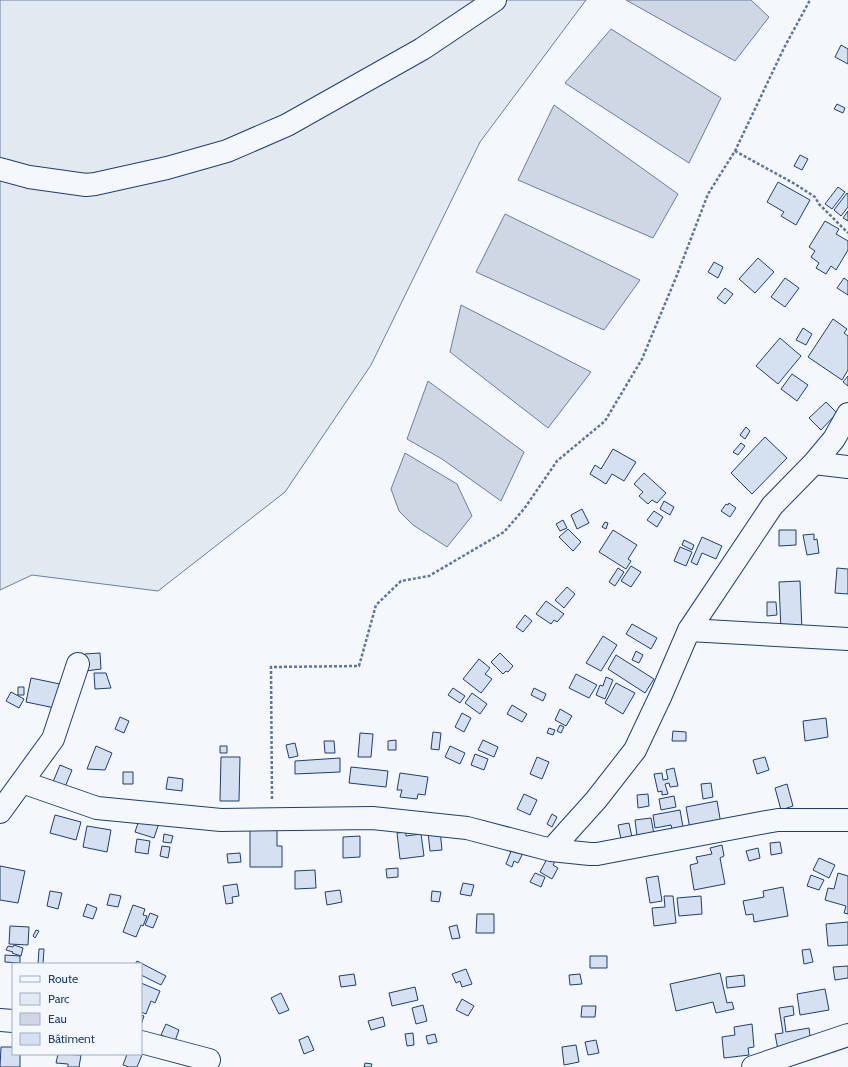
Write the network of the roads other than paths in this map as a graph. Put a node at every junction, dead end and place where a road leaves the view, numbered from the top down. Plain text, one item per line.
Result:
1 (495, 0) edge
2 (0, 169) edge
3 (848, 414) edge
4 (814, 463) junction
5 (848, 467) edge
6 (689, 630) junction
7 (848, 639) edge
8 (78, 664) dead end
9 (22, 782) junction
10 (0, 812) edge
11 (848, 820) edge
12 (552, 850) junction
13 (0, 1020) edge
14 (12, 1021) edge
15 (848, 1035) edge
16 (142, 1042) edge
17 (208, 1060) dead end
18 (753, 1067) edge

1 - 2 street
3 - 4 street
4 - 5 street
4 - 6 street
6 - 7 street
6 - 12 street
8 - 9 street
9 - 10 street
9 - 12 street
11 - 12 street
13 - 14 street
15 - 18 street
16 - 17 street

